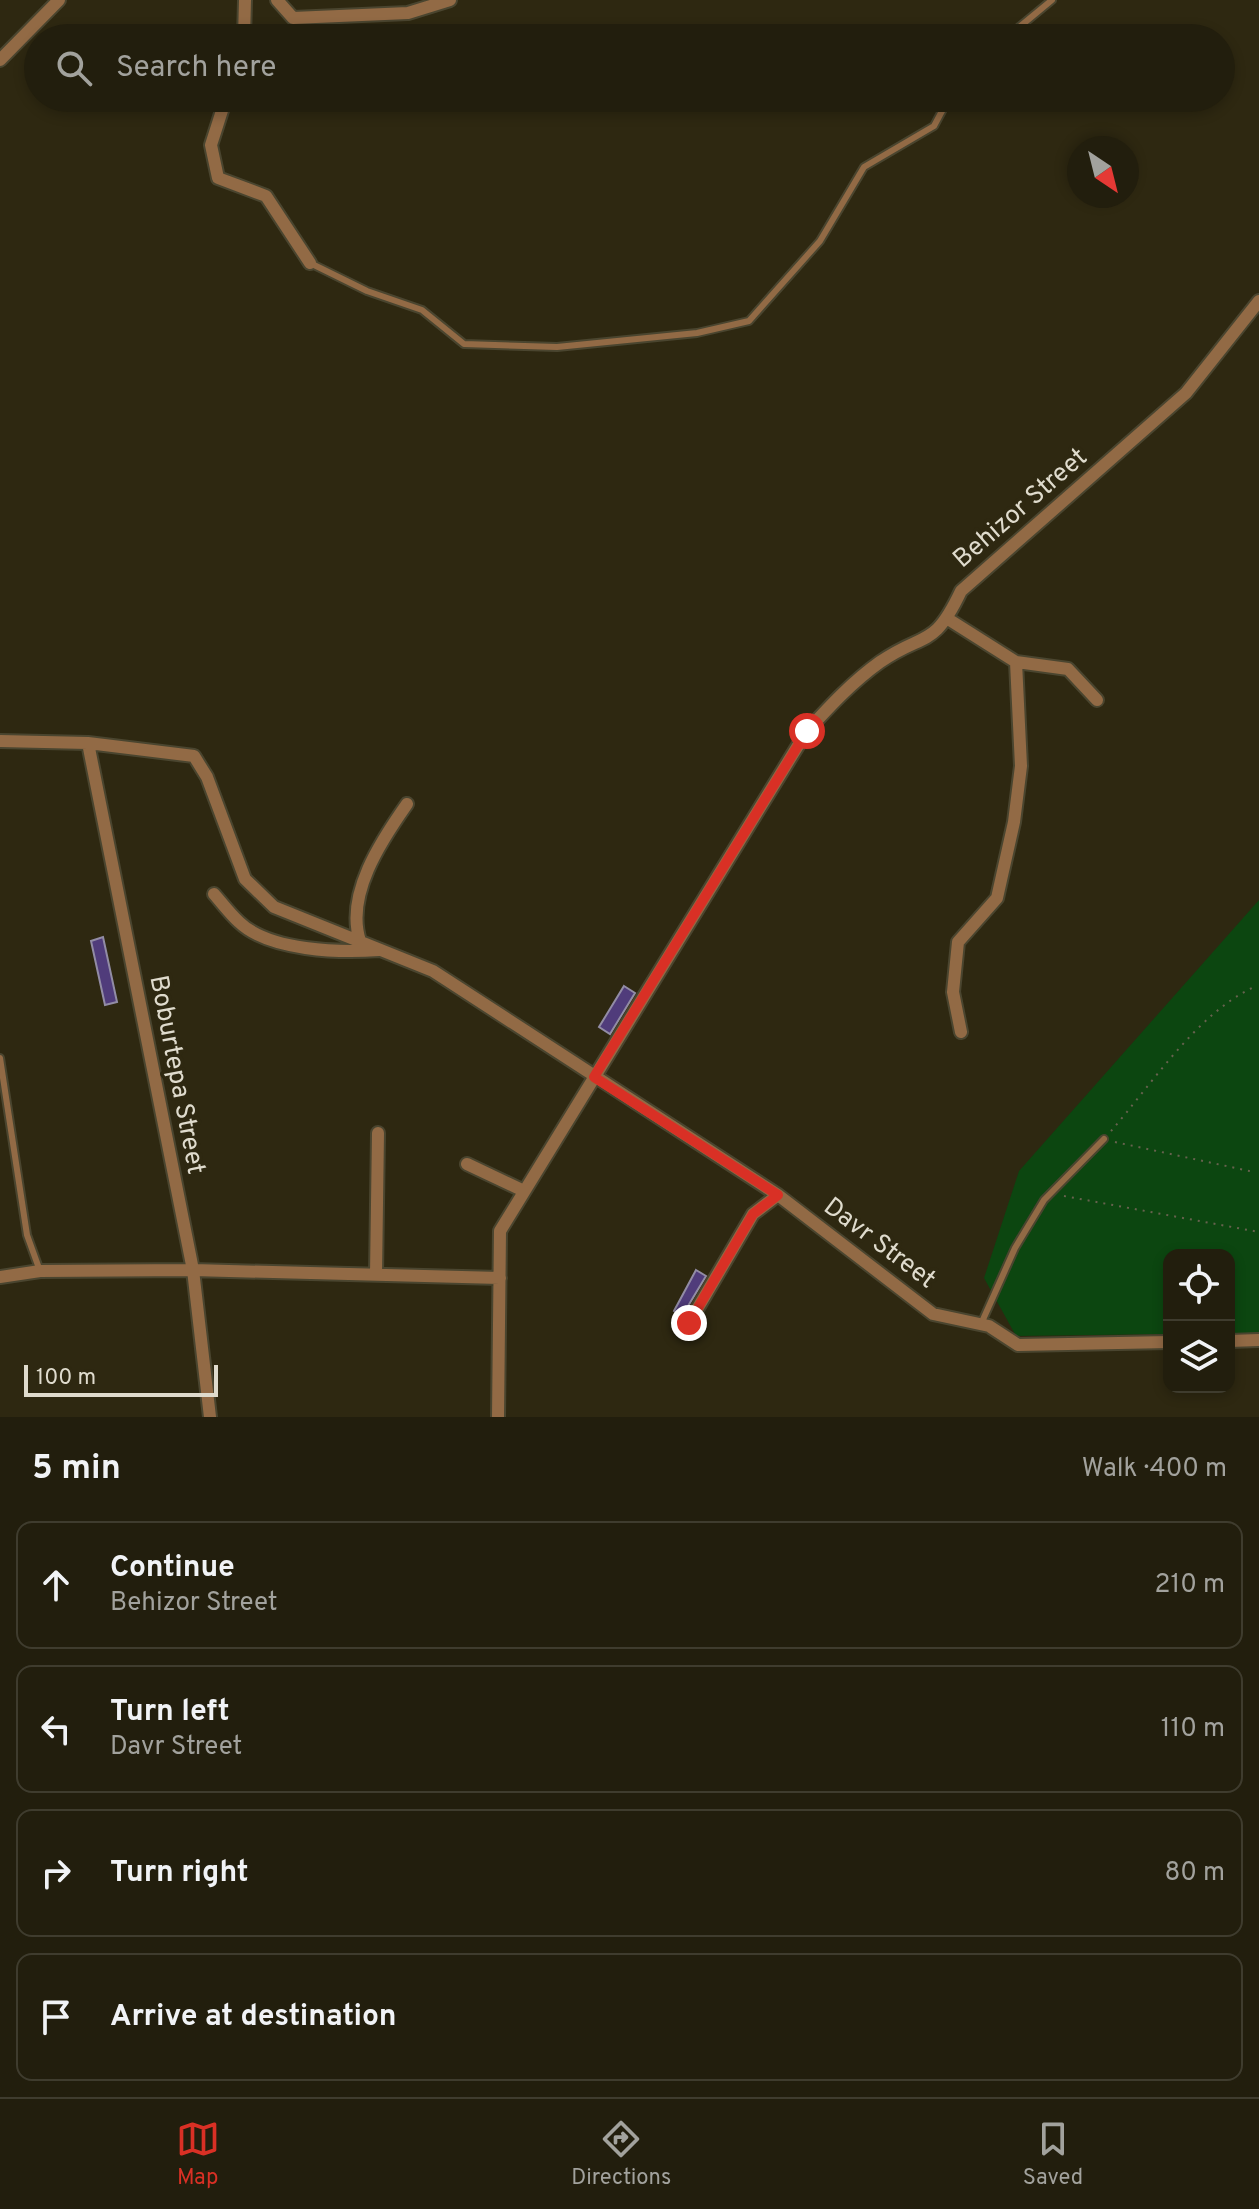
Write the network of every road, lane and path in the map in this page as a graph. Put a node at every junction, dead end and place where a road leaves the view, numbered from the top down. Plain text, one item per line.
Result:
1 (59, 0) edge
2 (245, 0) edge
3 (277, 0) edge
4 (450, 0) edge
5 (1052, 0) edge
6 (35, 24) edge
7 (244, 24) edge
8 (1023, 24) edge
9 (24, 36) edge
10 (0, 60) edge
11 (222, 112) edge
12 (942, 112) edge
13 (310, 263) joint
14 (1259, 301) edge
15 (948, 619) junction
16 (1016, 662) junction
17 (1097, 700) dead end
18 (0, 741) edge
19 (88, 743) junction
20 (407, 804) dead end
21 (214, 894) dead end
22 (360, 941) junction
23 (382, 950) junction
24 (1252, 988) dead end
25 (961, 1032) dead end
26 (0, 1058) edge
27 (594, 1077) junction
28 (378, 1133) dead end
29 (1104, 1139) junction
30 (467, 1164) dead end
31 (1254, 1172) dead end
32 (524, 1191) junction
33 (1051, 1193) junction
34 (778, 1195) junction
35 (1259, 1232) edge
36 (193, 1270) junction
37 (40, 1271) junction
38 (376, 1275) junction
39 (0, 1277) edge
40 (500, 1278) junction
41 (689, 1323) dead end
42 (981, 1324) junction
43 (1259, 1340) edge
44 (1235, 1341) edge
45 (1163, 1342) edge
46 (210, 1417) edge
47 (498, 1417) edge

1 - 6 street
2 - 7 street
3 - 4 street
5 - 8 lane
9 - 10 street
11 - 13 street
12 - 13 lane
14 - 15 street, Behizor Street
15 - 16 street
15 - 27 street, Behizor Street
16 - 17 street
16 - 25 street
18 - 19 street
19 - 22 street, Davr Street
19 - 36 street, Boburtepa Street
20 - 22 street
21 - 23 street
22 - 23 street, Davr Street
23 - 27 street, Davr Street
24 - 29 path
26 - 37 lane
27 - 32 street, Behizor Street
27 - 34 street, Davr Street
28 - 38 street
29 - 31 path
29 - 33 lane
30 - 32 street
32 - 40 street, Behizor Street
33 - 35 path
33 - 42 lane
34 - 41 street
34 - 42 street, Davr Street
36 - 37 street
36 - 38 street
36 - 46 street, Boburtepa Street
37 - 39 street
38 - 40 street
40 - 47 street, Behizor Street
42 - 45 street, Davr Street
43 - 44 street

